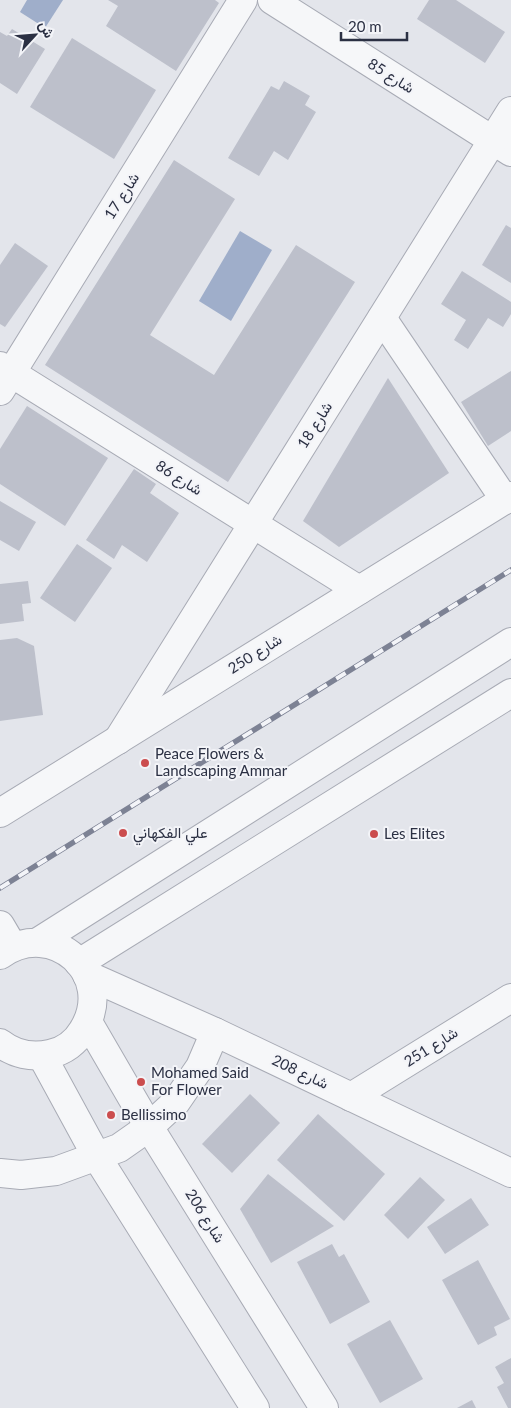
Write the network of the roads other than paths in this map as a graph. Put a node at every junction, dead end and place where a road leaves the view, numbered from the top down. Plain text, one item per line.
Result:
1 (243, 0) edge
2 (272, 0) edge
3 (511, 111) edge
4 (502, 146) edge
5 (382, 318) junction
6 (4, 377) edge
7 (508, 498) edge
8 (253, 524) junction
9 (359, 590) junction
10 (511, 642) edge
11 (511, 693) edge
12 (118, 740) junction
13 (0, 813) edge
14 (13, 942) edge
15 (83, 969) junction
16 (511, 998) edge
17 (88, 1022) junction
18 (215, 1032) junction
19 (0, 1043) edge
20 (42, 1056) junction
21 (351, 1097) junction
22 (149, 1127) junction
23 (97, 1157) junction
24 (503, 1169) edge
25 (0, 1173) edge
26 (511, 1191) edge
27 (255, 1408) edge
28 (324, 1408) edge

1 - 6 street, شارع 17
2 - 4 street, شارع 85
3 - 4 street, شارع 18
4 - 5 street, شارع 18
5 - 7 street
5 - 8 street, شارع 18
6 - 8 street, شارع 86
7 - 9 street, شارع 250
8 - 9 street, شارع 86
8 - 12 street, شارع 18
9 - 12 street, شارع 250
10 - 14 street
11 - 15 street
12 - 13 street, شارع 250
14 - 15 street, شارع 208
15 - 17 street
15 - 18 street, شارع 208
16 - 21 street, شارع 251
17 - 20 street
17 - 22 street, شارع 206
18 - 21 street, شارع 208
18 - 22 street
19 - 20 street
20 - 23 street
21 - 24 street, شارع 208
22 - 23 street
22 - 28 street, شارع 206
23 - 25 street
23 - 27 street
24 - 26 street

